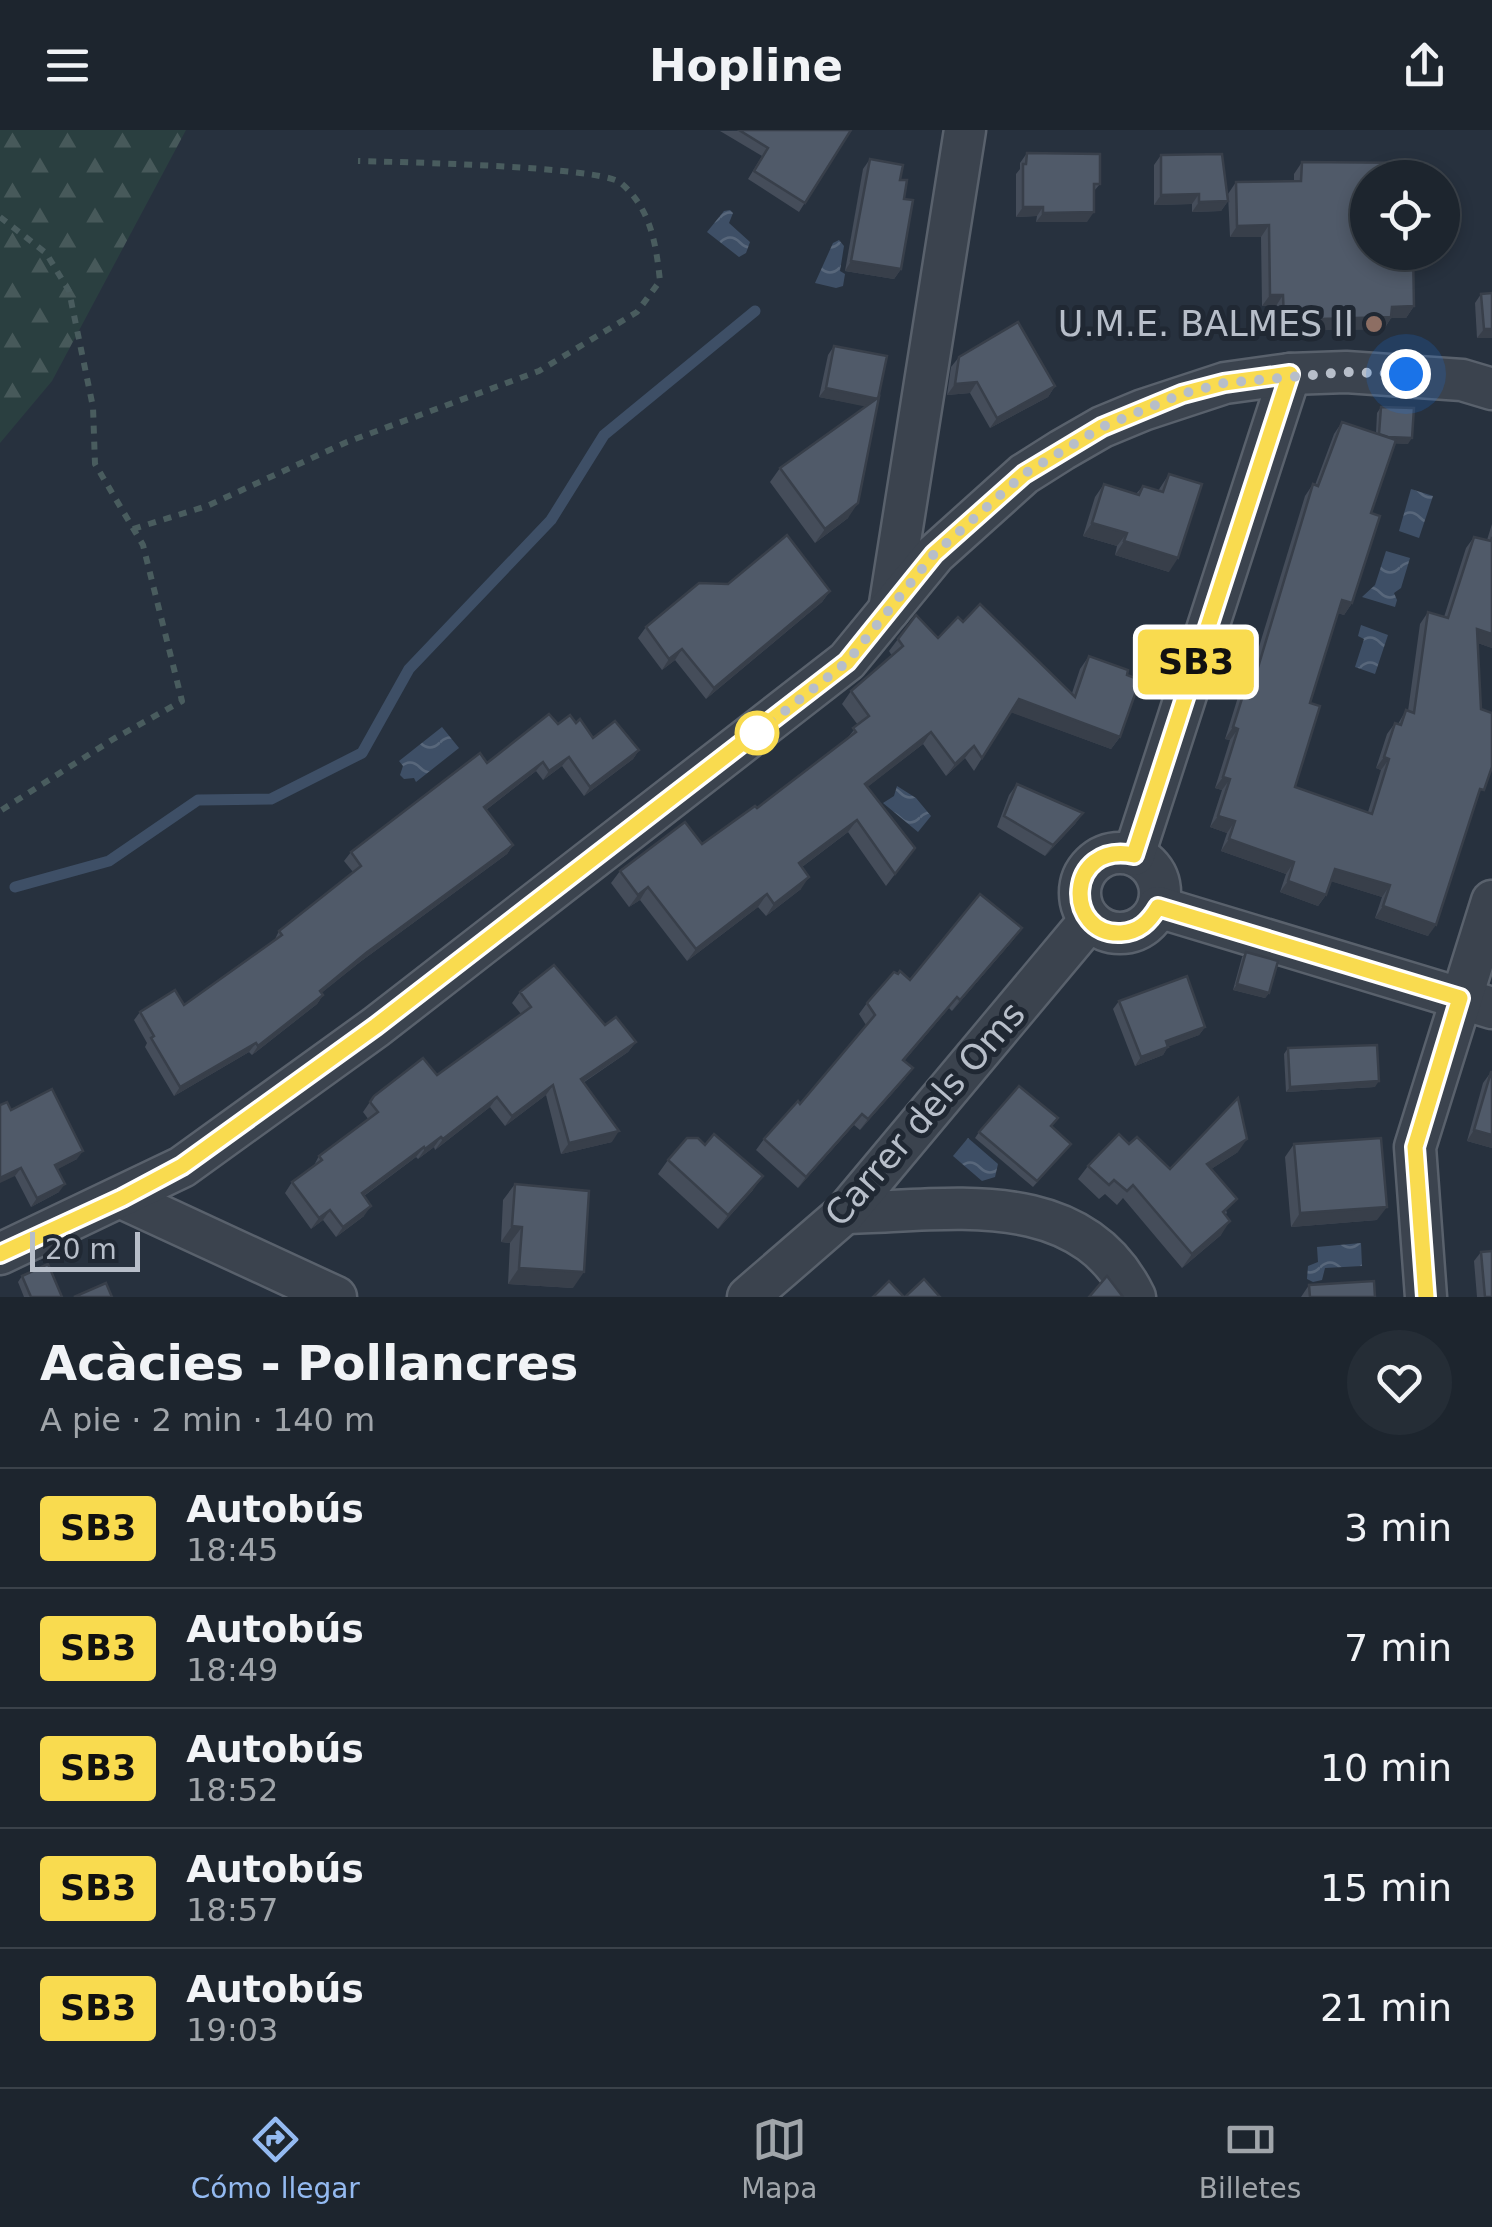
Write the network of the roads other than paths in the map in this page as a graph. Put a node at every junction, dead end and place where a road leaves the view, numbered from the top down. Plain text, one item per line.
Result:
1 (965, 130) edge
2 (1290, 374) junction
3 (1492, 389) edge
4 (888, 614) junction
5 (1134, 855) junction
6 (1492, 900) edge
7 (1158, 907) junction
8 (1090, 920) junction
9 (1476, 1003) edge
10 (122, 1198) junction
11 (845, 1213) junction
12 (0, 1254) edge
13 (336, 1297) edge
14 (748, 1297) edge
15 (1135, 1297) edge
16 (1426, 1297) edge

1 - 4 street
2 - 3 street
2 - 4 street
2 - 5 street
4 - 10 street
5 - 7 street
5 - 8 street
6 - 9 street
7 - 8 street
7 - 9 street
8 - 11 street, Carrer dels Oms
9 - 16 street
10 - 12 street
10 - 13 street
11 - 14 street, Carrer dels Oms
11 - 15 street

